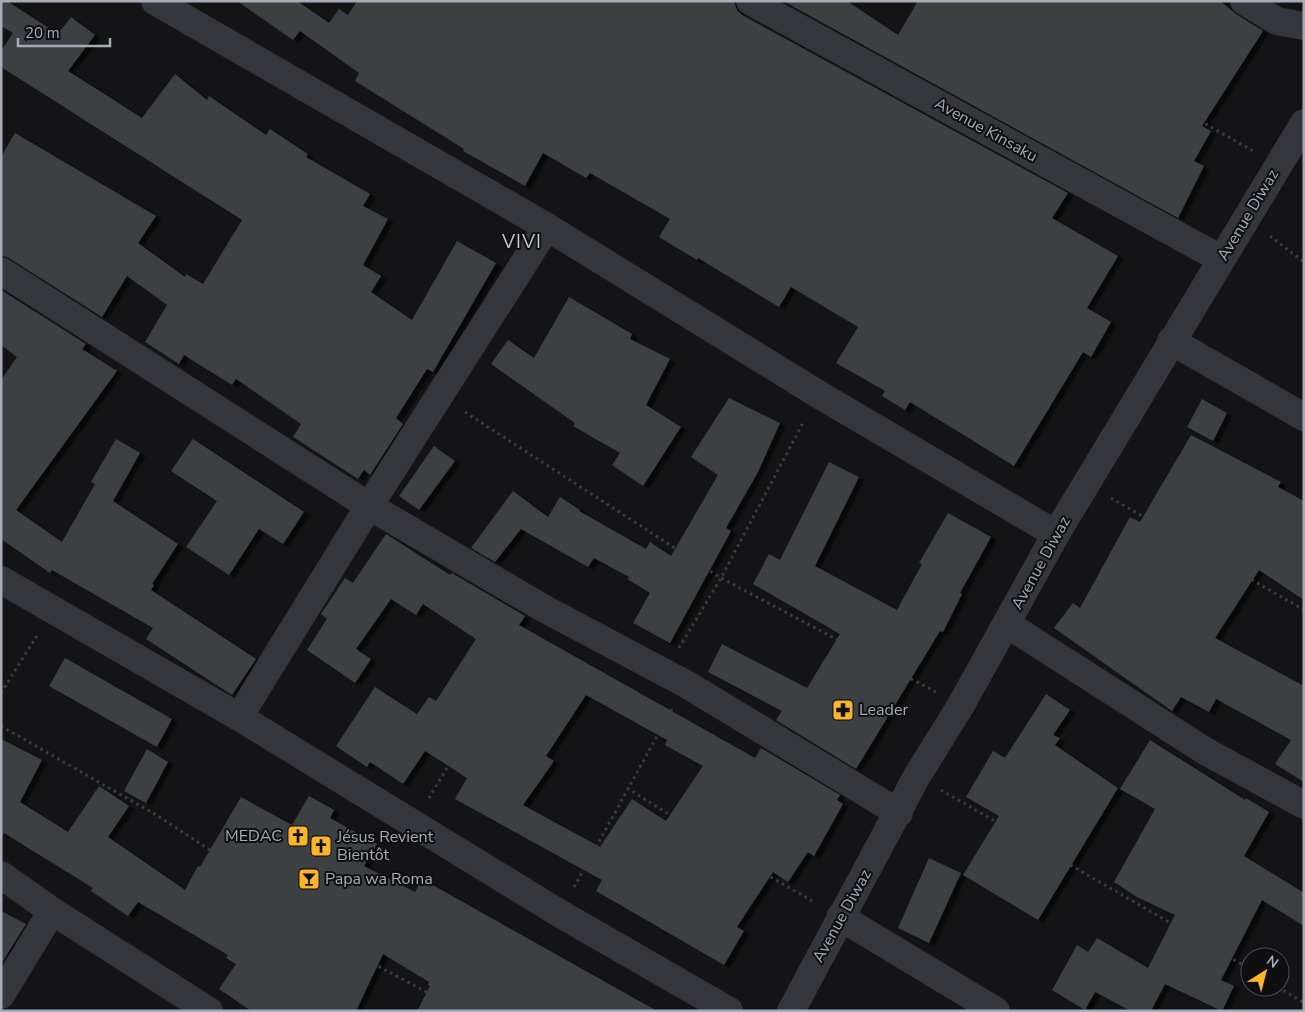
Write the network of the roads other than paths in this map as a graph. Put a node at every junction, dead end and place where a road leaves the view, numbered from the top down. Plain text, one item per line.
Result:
1 (155, 1) edge
2 (750, 1) edge
3 (1244, 1) edge
4 (1304, 26) edge
5 (1304, 123) edge
6 (547, 227) junction
7 (1221, 259) junction
8 (1, 270) edge
9 (1171, 342) junction
10 (1304, 417) edge
11 (369, 506) junction
12 (1056, 534) junction
13 (1, 580) edge
14 (1007, 624) junction
15 (240, 717) junction
16 (1304, 805) edge
17 (899, 813) junction
18 (1, 875) edge
19 (52, 910) junction
20 (840, 917) junction
21 (1, 995) edge
22 (209, 1011) edge
23 (730, 1011) edge
24 (791, 1011) edge
25 (996, 1011) edge

1 - 6 street
2 - 7 street, Avenue Kinsaku
3 - 4 street
5 - 7 street, Avenue Diwaz
6 - 11 street
6 - 12 street
7 - 9 street, Avenue Diwaz
8 - 11 street
9 - 10 street
9 - 12 street, Avenue Diwaz
11 - 15 street
11 - 17 street
12 - 14 street, Avenue Diwaz
13 - 15 street
14 - 16 street
14 - 17 street, Avenue Diwaz
15 - 23 street
17 - 20 street, Avenue Diwaz
18 - 19 street
19 - 21 street
19 - 22 street
20 - 24 street, Avenue Diwaz
20 - 25 street

